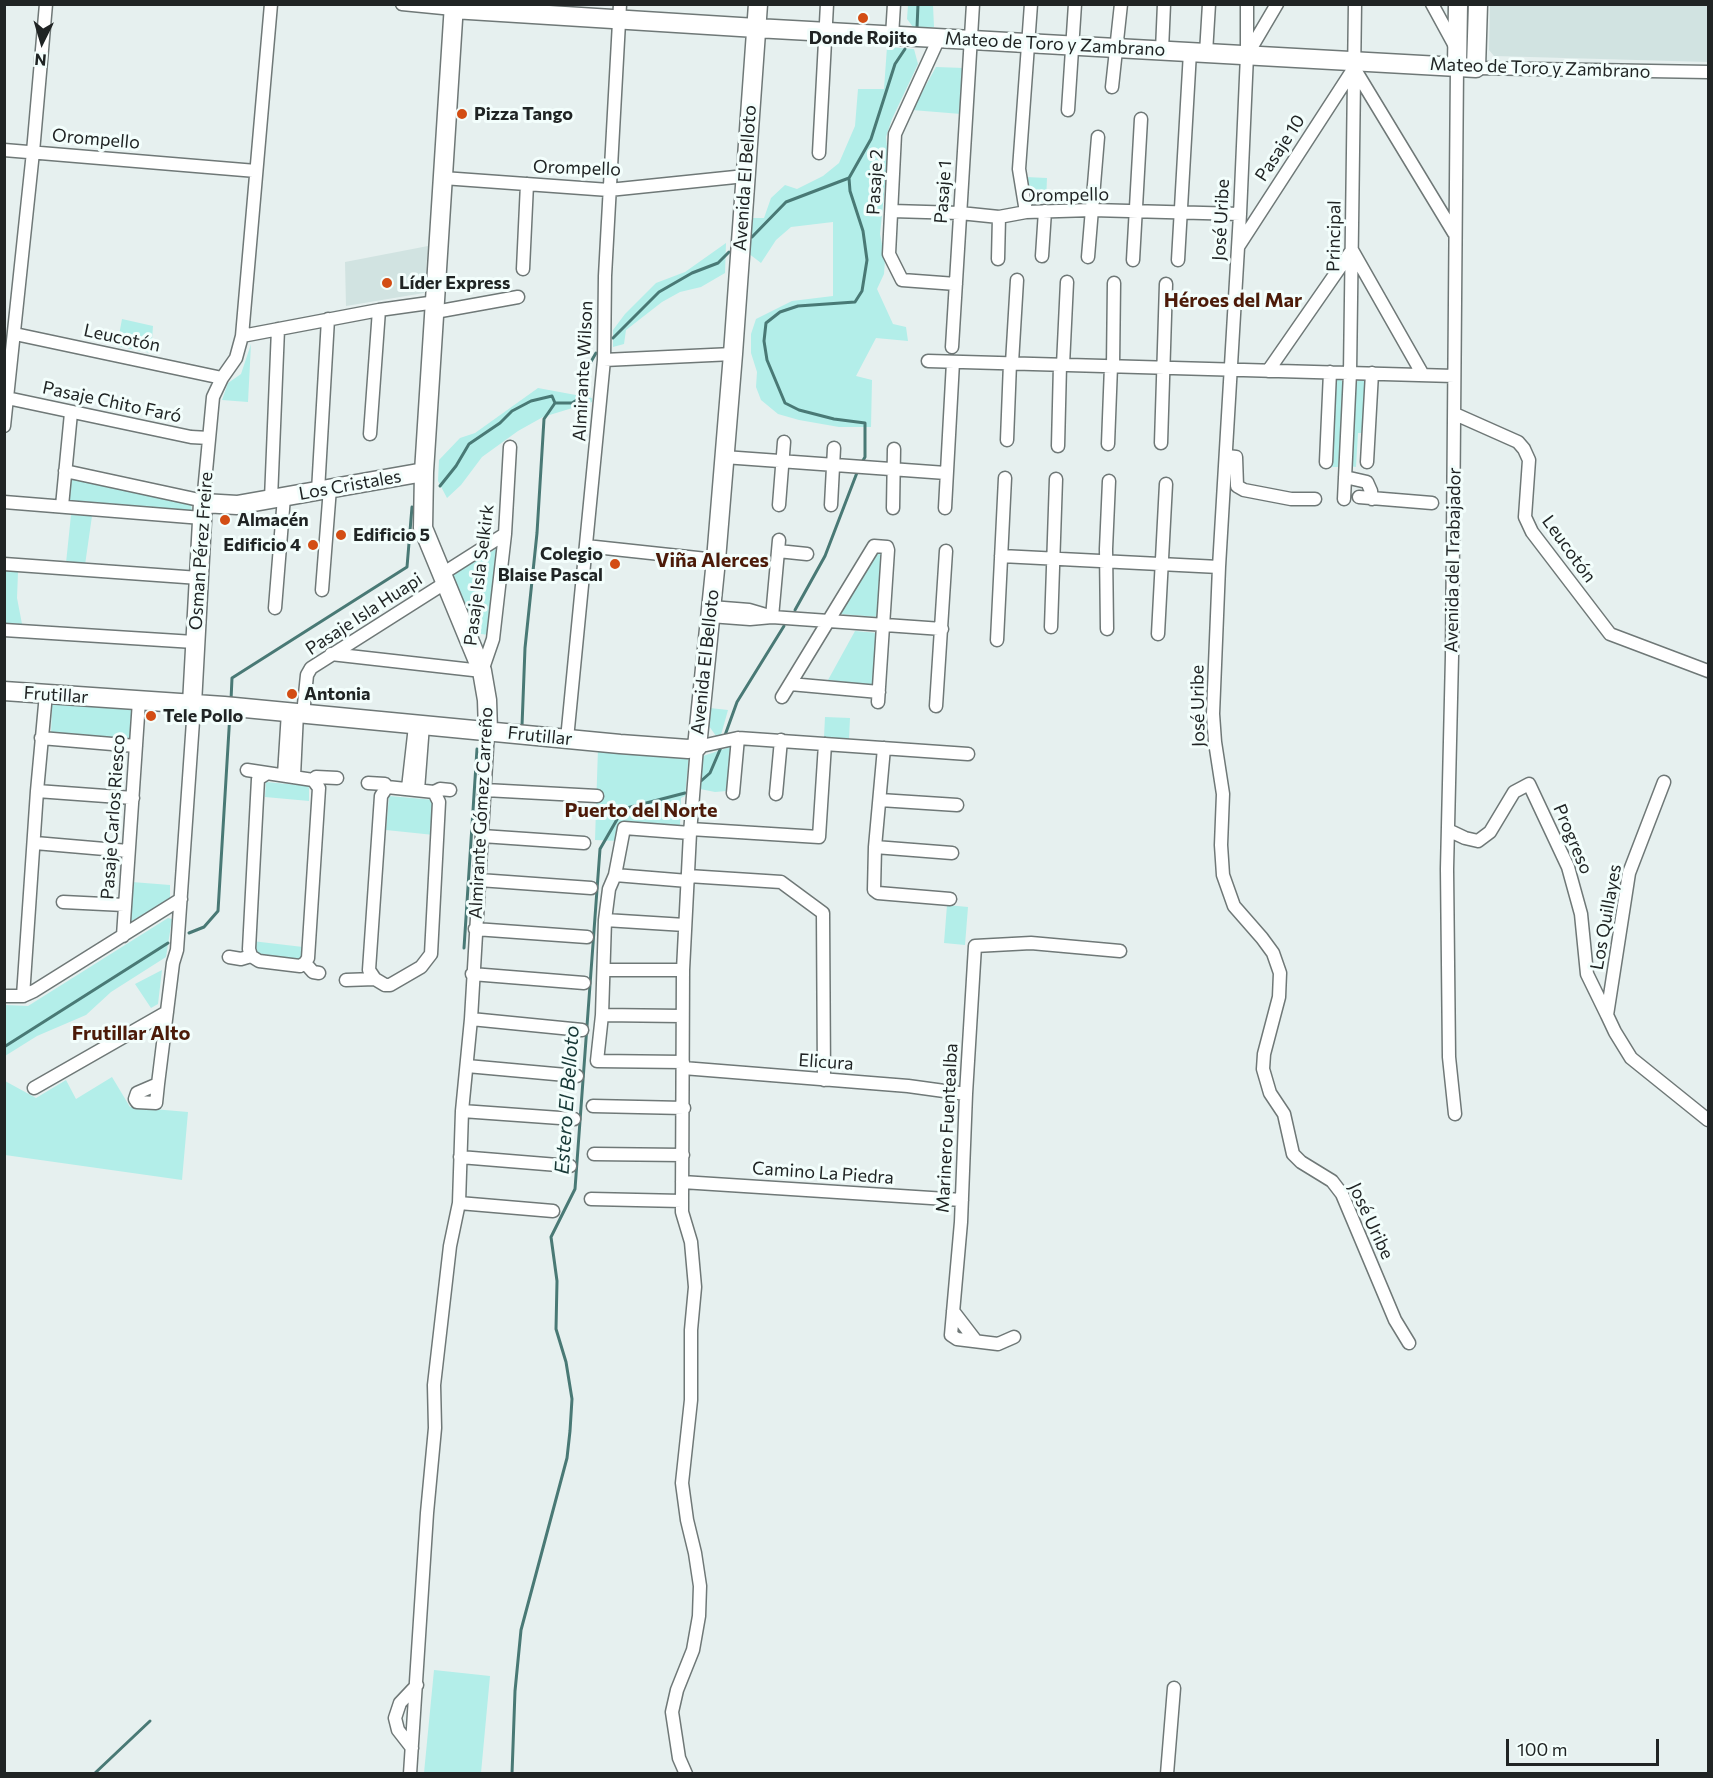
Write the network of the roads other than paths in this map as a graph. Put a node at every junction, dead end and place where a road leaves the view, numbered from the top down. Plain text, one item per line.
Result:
1 (46, 4) edge
2 (271, 4) edge
3 (402, 4) edge
4 (758, 4) edge
5 (827, 4) edge
6 (894, 4) edge
7 (973, 4) edge
8 (1031, 4) edge
9 (1075, 4) edge
10 (1121, 4) edge
11 (1164, 4) edge
12 (1209, 4) edge
13 (1247, 4) edge
14 (1277, 4) edge
15 (1355, 4) edge
16 (1432, 4) edge
17 (1458, 4) edge
18 (1478, 4) edge
19 (454, 7) edge
20 (620, 12) edge
21 (756, 28) junction
22 (825, 32) junction
23 (892, 36) junction
24 (939, 38) junction
25 (971, 40) junction
26 (1027, 43) junction
27 (1072, 45) junction
28 (1117, 48) junction
29 (1162, 50) junction
30 (1198, 52) junction
31 (1247, 55) junction
32 (1457, 58) junction
33 (1354, 64) junction
34 (1476, 68) junction
35 (1708, 72) edge
36 (1112, 87) dead end
37 (1068, 110) dead end
38 (1141, 119) dead end
39 (1098, 136) dead end
40 (4, 150) edge
41 (33, 152) junction
42 (819, 153) dead end
43 (256, 171) junction
44 (745, 176) junction
45 (443, 177) junction
46 (527, 184) junction
47 (609, 190) junction
48 (1092, 210) junction
49 (892, 211) junction
50 (1045, 211) junction
51 (1026, 212) junction
52 (1137, 212) junction
53 (960, 213) junction
54 (1181, 213) junction
55 (1240, 214) junction
56 (999, 217) junction
57 (1455, 235) junction
58 (1237, 248) junction
59 (1352, 249) junction
60 (1042, 256) dead end
61 (1088, 257) dead end
62 (998, 259) dead end
63 (1133, 260) dead end
64 (1178, 260) dead end
65 (523, 269) dead end
66 (1017, 280) dead end
67 (1066, 282) dead end
68 (1114, 283) dead end
69 (956, 284) junction
70 (1166, 284) dead end
71 (518, 297) dead end
72 (436, 307) junction
73 (379, 310) junction
74 (328, 319) junction
75 (278, 330) junction
76 (15, 334) junction
77 (242, 336) junction
78 (952, 347) dead end
79 (733, 354) junction
80 (604, 360) junction
81 (928, 361) dead end
82 (953, 362) junction
83 (1011, 363) junction
84 (1062, 365) junction
85 (1112, 366) junction
86 (1164, 368) junction
87 (1231, 369) junction
88 (1268, 370) junction
89 (1330, 372) junction
90 (1350, 373) junction
91 (1372, 373) junction
92 (1423, 375) junction
93 (1454, 376) junction
94 (222, 378) junction
95 (8, 398) junction
96 (71, 412) junction
97 (1455, 414) junction
98 (4, 426) edge
99 (369, 434) dead end
100 (209, 438) junction
101 (1007, 440) dead end
102 (784, 442) dead end
103 (1161, 443) dead end
104 (1108, 444) dead end
105 (1058, 446) dead end
106 (510, 447) dead end
107 (834, 448) dead end
108 (894, 449) dead end
109 (1227, 456) junction
110 (724, 457) junction
111 (783, 462) junction
112 (1326, 462) dead end
113 (1366, 462) dead end
114 (833, 466) junction
115 (894, 469) junction
116 (65, 471) junction
117 (424, 472) junction
118 (1345, 472) junction
119 (946, 473) junction
120 (1005, 478) dead end
121 (1056, 479) dead end
122 (1109, 481) dead end
123 (1166, 484) dead end
124 (324, 490) junction
125 (1359, 497) dead end
126 (278, 498) junction
127 (1315, 499) dead end
128 (1344, 499) dead end
129 (1372, 499) junction
130 (4, 502) edge
131 (1432, 503) dead end
132 (779, 505) dead end
133 (831, 505) dead end
134 (62, 506) junction
135 (203, 507) junction
136 (893, 508) dead end
137 (945, 508) dead end
138 (505, 534) junction
139 (586, 546) junction
140 (946, 551) dead end
141 (807, 554) dead end
142 (1001, 556) junction
143 (1053, 559) junction
144 (716, 560) junction
145 (1107, 562) junction
146 (4, 564) edge
147 (1161, 565) junction
148 (1219, 567) junction
149 (444, 578) junction
150 (199, 579) junction
151 (322, 590) dead end
152 (275, 608) dead end
153 (711, 612) junction
154 (772, 617) junction
155 (828, 621) junction
156 (884, 625) junction
157 (1051, 627) dead end
158 (942, 629) junction
159 (1107, 629) dead end
160 (4, 630) edge
161 (1158, 634) dead end
162 (997, 640) dead end
163 (194, 642) junction
164 (331, 654) junction
165 (482, 671) junction
166 (1708, 671) edge
167 (790, 684) junction
168 (4, 691) edge
169 (46, 694) junction
170 (782, 697) dead end
171 (140, 701) junction
172 (192, 704) junction
173 (936, 706) dead end
174 (296, 713) junction
175 (419, 725) junction
176 (488, 731) junction
177 (42, 738) junction
178 (567, 739) junction
179 (728, 740) junction
180 (781, 740) junction
181 (825, 744) junction
182 (136, 746) junction
183 (697, 747) junction
184 (884, 748) junction
185 (968, 754) dead end
186 (247, 770) dead end
187 (266, 774) junction
188 (289, 776) junction
189 (337, 778) dead end
190 (312, 780) junction
191 (1664, 782) dead end
192 (368, 783) dead end
193 (387, 788) junction
194 (413, 789) junction
195 (37, 790) junction
196 (450, 790) dead end
197 (485, 790) junction
198 (434, 792) junction
199 (733, 794) dead end
200 (776, 794) dead end
201 (597, 796) dead end
202 (133, 798) junction
203 (880, 800) junction
204 (957, 805) dead end
205 (1448, 830) junction
206 (690, 831) junction
207 (482, 836) junction
208 (35, 843) junction
209 (584, 843) dead end
210 (875, 847) junction
211 (129, 851) junction
212 (952, 853) dead end
213 (615, 875) junction
214 (688, 879) junction
215 (480, 880) junction
216 (591, 888) dead end
217 (950, 898) dead end
218 (181, 899) junction
219 (63, 902) dead end
220 (124, 905) junction
221 (605, 920) junction
222 (685, 925) junction
223 (476, 929) junction
224 (123, 936) junction
225 (587, 937) dead end
226 (1120, 951) dead end
227 (251, 956) junction
228 (229, 957) dead end
229 (305, 963) junction
230 (604, 970) junction
231 (683, 970) junction
232 (319, 973) dead end
233 (472, 974) junction
234 (346, 980) dead end
235 (375, 980) junction
236 (584, 983) dead end
237 (4, 996) edge
238 (23, 996) junction
239 (167, 1012) junction
240 (602, 1015) junction
241 (1607, 1015) junction
242 (682, 1016) junction
243 (471, 1019) junction
244 (582, 1030) dead end
245 (683, 1065) junction
246 (467, 1066) junction
247 (577, 1076) dead end
248 (824, 1080) junction
249 (158, 1084) junction
250 (34, 1088) dead end
251 (966, 1094) junction
252 (593, 1106) dead end
253 (684, 1108) junction
254 (462, 1111) junction
255 (1455, 1114) dead end
256 (574, 1119) dead end
257 (1708, 1120) edge
258 (594, 1154) dead end
259 (683, 1155) junction
260 (460, 1157) junction
261 (570, 1166) dead end
262 (682, 1182) junction
263 (591, 1199) dead end
264 (962, 1200) junction
265 (459, 1203) junction
266 (682, 1207) junction
267 (554, 1211) dead end
268 (1014, 1337) dead end
269 (1410, 1343) dead end
270 (417, 1685) junction
271 (1174, 1688) dead end
272 (412, 1748) junction
273 (410, 1773) edge
274 (686, 1773) edge
275 (1167, 1773) edge

1 - 41 street
2 - 43 street, Osman Pérez Freire
3 - 19 street, Mateo de Toro y Zambrano
4 - 21 street, Avenida El Belloto
5 - 22 street
6 - 23 street
7 - 25 street, Pasaje 1
8 - 26 street
9 - 27 street
10 - 28 street
11 - 29 street
12 - 30 street
13 - 31 street, José Uribe
14 - 31 street
15 - 33 street, Principal
16 - 32 street
17 - 32 street, Avenida del Trabajador
18 - 34 street
19 - 20 street, Mateo de Toro y Zambrano
19 - 45 street, Almirante Gómez Carreño
20 - 21 street, Mateo de Toro y Zambrano
20 - 47 street, Almirante Wilson
21 - 22 street, Mateo de Toro y Zambrano
21 - 44 street, Avenida El Belloto
22 - 23 street, Mateo de Toro y Zambrano
22 - 42 street
23 - 24 street, Mateo de Toro y Zambrano
24 - 25 street, Mateo de Toro y Zambrano
24 - 49 street, Pasaje 2
25 - 26 street, Mateo de Toro y Zambrano
25 - 53 street, Pasaje 1
26 - 27 street, Mateo de Toro y Zambrano
26 - 51 street
27 - 28 street, Mateo de Toro y Zambrano
27 - 37 street
28 - 29 street, Mateo de Toro y Zambrano
28 - 36 street
29 - 30 street, Mateo de Toro y Zambrano
30 - 31 street, Mateo de Toro y Zambrano
30 - 54 street
31 - 33 street, Mateo de Toro y Zambrano
31 - 55 street, José Uribe
32 - 33 street, Mateo de Toro y Zambrano
32 - 34 street, Mateo de Toro y Zambrano
32 - 57 street, Avenida del Trabajador
33 - 57 street
33 - 58 street, Pasaje 10
33 - 59 street, Principal
34 - 35 street, Mateo de Toro y Zambrano
38 - 52 street
39 - 48 street
40 - 41 street, Orompello
41 - 43 street, Orompello
41 - 76 street
43 - 77 street, Osman Pérez Freire
44 - 47 street, Orompello
44 - 79 street, Avenida El Belloto
45 - 46 street, Orompello
45 - 72 street, Almirante Gómez Carreño
46 - 47 street, Orompello
46 - 65 street
47 - 80 street, Almirante Wilson
48 - 50 street, Orompello
48 - 52 street, Orompello
48 - 61 street
49 - 53 street, Orompello
49 - 69 street, Pasaje 2
50 - 51 street, Orompello
50 - 60 street
51 - 56 street, Orompello
52 - 54 street, Orompello
52 - 63 street
53 - 56 street, Orompello
53 - 69 street, Pasaje 1
54 - 55 street, Orompello
54 - 64 street
55 - 58 street, José Uribe
56 - 62 street
57 - 93 street, Avenida del Trabajador
58 - 87 street, José Uribe
59 - 88 street
59 - 90 street, Principal
59 - 92 street
66 - 83 street
67 - 84 street
68 - 85 street
69 - 78 street, Pasaje 1
70 - 86 street
71 - 72 street
72 - 73 street
72 - 117 street, Almirante Gómez Carreño
73 - 74 street
73 - 99 street
74 - 75 street
74 - 124 street
75 - 77 street
75 - 126 street
76 - 94 street, Leucotón
76 - 95 street
77 - 94 street, Osman Pérez Freire
79 - 80 street
79 - 110 street, Avenida El Belloto
80 - 139 street, Almirante Wilson
81 - 82 street
82 - 83 street
82 - 119 street
83 - 84 street
83 - 101 street
84 - 85 street
84 - 105 street
85 - 86 street
85 - 104 street
86 - 87 street
86 - 103 street
87 - 88 street
87 - 109 street, José Uribe
88 - 89 street
89 - 90 street
89 - 112 street
90 - 91 street
90 - 118 street, Principal
91 - 92 street
91 - 113 street
92 - 93 street
93 - 97 street, Avenida del Trabajador
94 - 100 street, Osman Pérez Freire
95 - 96 street, Pasaje Chito Faró
95 - 98 street
96 - 100 street, Pasaje Chito Faró
96 - 116 street
97 - 166 street, Leucotón
97 - 205 street, Avenida del Trabajador
100 - 135 street, Osman Pérez Freire
102 - 111 street
106 - 138 street, Pasaje Isla Selkirk
107 - 114 street
108 - 115 street
109 - 127 street
109 - 148 street, José Uribe
110 - 111 street
110 - 144 street, Avenida El Belloto
111 - 114 street
111 - 132 street
114 - 115 street
114 - 133 street
115 - 119 street
115 - 136 street
116 - 134 street
116 - 135 street
117 - 124 street, Los Cristales
117 - 149 street, Almirante Gómez Carreño
118 - 128 street, Principal
118 - 129 street
119 - 137 street
120 - 142 street
121 - 143 street
122 - 145 street
123 - 147 street
124 - 126 street, Los Cristales
124 - 151 street
125 - 129 street
126 - 135 street, Los Cristales
126 - 152 street
129 - 131 street
130 - 134 street
134 - 135 street
135 - 150 street, Osman Pérez Freire
138 - 149 street, Pasaje Isla Huapi
138 - 165 street, Pasaje Isla Selkirk
139 - 144 street
139 - 178 street, Almirante Wilson
140 - 158 street
141 - 154 street
142 - 143 street
142 - 162 street
143 - 145 street
143 - 157 street
144 - 153 street, Avenida El Belloto
145 - 147 street
145 - 159 street
146 - 150 street
147 - 148 street
147 - 161 street
148 - 269 street, José Uribe
149 - 164 street, Pasaje Isla Huapi
149 - 165 street, Almirante Gómez Carreño
150 - 163 street, Osman Pérez Freire
153 - 154 street
153 - 183 street, Avenida El Belloto
154 - 155 street
155 - 156 street
155 - 156 street
155 - 167 street
156 - 158 street
156 - 167 street
158 - 173 street
160 - 163 street
163 - 172 street, Osman Pérez Freire
164 - 165 street
164 - 174 street, Pasaje Isla Huapi
165 - 176 street, Almirante Gómez Carreño
167 - 170 street
168 - 169 street, Frutillar
169 - 171 street, Frutillar
169 - 177 street
171 - 172 street, Frutillar
171 - 182 street, Pasaje Carlos Riesco
172 - 174 street, Frutillar
172 - 218 street, Osman Pérez Freire
174 - 175 street, Frutillar
174 - 188 street, Pasaje Isla Huapi
175 - 176 street, Frutillar
175 - 194 street
176 - 178 street, Frutillar
176 - 197 street, Almirante Gómez Carreño
177 - 182 street
177 - 195 street
178 - 183 street, Frutillar
179 - 180 street, Frutillar
179 - 183 street, Frutillar
179 - 199 street
180 - 181 street, Frutillar
180 - 200 street
181 - 184 street, Frutillar
181 - 206 street
182 - 202 street, Pasaje Carlos Riesco
183 - 206 street, Avenida El Belloto
184 - 185 street, Frutillar
184 - 203 street
186 - 187 street
187 - 188 street
187 - 227 street
188 - 190 street
189 - 190 street
190 - 229 street
191 - 241 street, Los Quillayes
192 - 193 street
193 - 194 street
193 - 235 street
194 - 198 street
195 - 202 street
195 - 208 street
196 - 198 street
197 - 201 street
197 - 207 street, Almirante Gómez Carreño
198 - 235 street
202 - 211 street, Pasaje Carlos Riesco
203 - 204 street
203 - 210 street
205 - 241 street, Progreso
205 - 255 street, Avenida del Trabajador
206 - 213 street
206 - 214 street, Avenida El Belloto
207 - 209 street
207 - 215 street, Almirante Gómez Carreño
208 - 211 street
208 - 238 street
210 - 212 street
210 - 217 street
211 - 220 street, Pasaje Carlos Riesco
213 - 214 street
213 - 221 street
214 - 222 street, Avenida El Belloto
214 - 248 street
215 - 216 street
215 - 223 street, Almirante Gómez Carreño
218 - 224 street
218 - 239 street, Osman Pérez Freire
219 - 220 street
220 - 224 street, Pasaje Carlos Riesco
221 - 222 street
221 - 230 street
222 - 231 street, Avenida El Belloto
223 - 225 street
223 - 233 street, Almirante Gómez Carreño
224 - 238 street
226 - 251 street, Marinero Fuentealba
227 - 228 street
227 - 229 street
229 - 232 street
230 - 231 street
230 - 240 street
231 - 242 street, Avenida El Belloto
233 - 236 street
233 - 243 street, Almirante Gómez Carreño
234 - 235 street
237 - 238 street
239 - 249 street, Osman Pérez Freire
239 - 250 street
240 - 242 street
240 - 245 street, Elicura
241 - 257 street
242 - 245 street, Avenida El Belloto
243 - 244 street
243 - 246 street, Almirante Gómez Carreño
245 - 248 street, Elicura
245 - 253 street, Avenida El Belloto
246 - 247 street
246 - 254 street, Almirante Gómez Carreño
248 - 251 street, Elicura
249 - 249 street, Osman Pérez Freire
251 - 264 street, Marinero Fuentealba
252 - 253 street
253 - 259 street, Avenida El Belloto
254 - 256 street
254 - 260 street, Almirante Gómez Carreño
258 - 259 street
259 - 262 street, Avenida El Belloto
260 - 261 street
260 - 265 street, Almirante Gómez Carreño
262 - 264 street, Camino La Piedra
262 - 266 street, Avenida El Belloto
263 - 266 street
264 - 268 street, Marinero Fuentealba
265 - 267 street
265 - 270 street, Almirante Gómez Carreño
266 - 274 street, Avenida El Belloto
270 - 272 street, Almirante Gómez Carreño
270 - 272 street
271 - 275 street
272 - 273 street, Almirante Gómez Carreño

